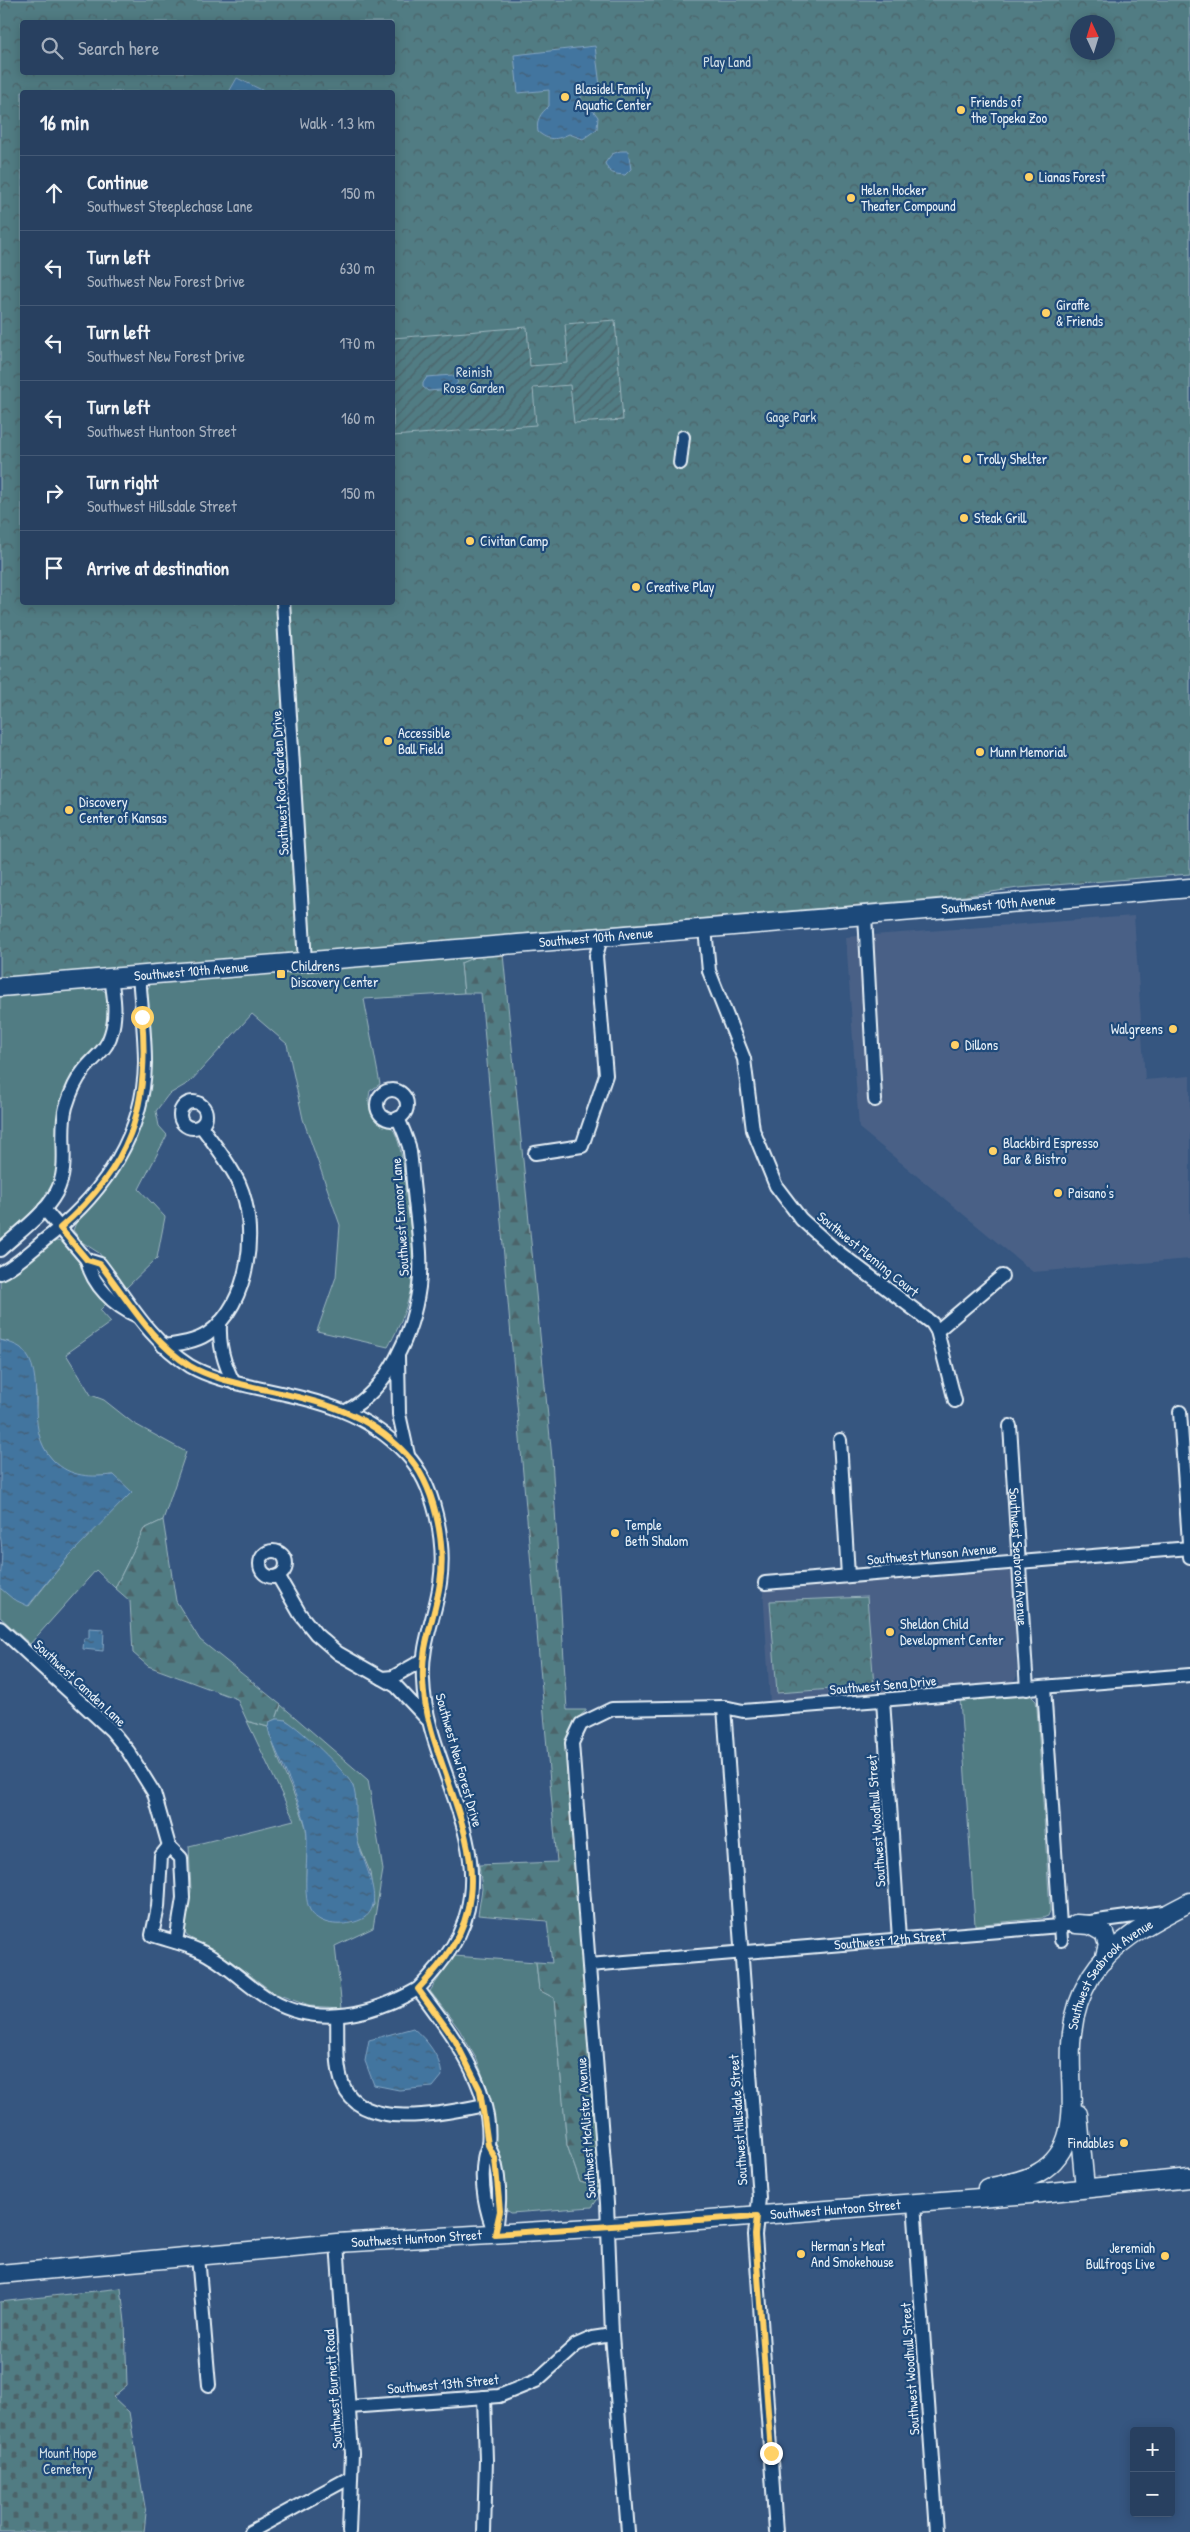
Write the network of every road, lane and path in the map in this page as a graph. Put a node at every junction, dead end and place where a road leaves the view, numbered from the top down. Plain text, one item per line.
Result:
1 (683, 437) dead end
2 (680, 463) dead end
3 (283, 605) edge
4 (1190, 888) edge
5 (864, 915) junction
6 (705, 928) junction
7 (601, 938) junction
8 (305, 962) junction
9 (139, 975) junction
10 (110, 978) junction
11 (0, 987) edge
12 (875, 1100) dead end
13 (398, 1118) dead end
14 (201, 1126) dead end
15 (535, 1153) dead end
16 (44, 1209) junction
17 (60, 1228) junction
18 (0, 1250) edge
19 (0, 1273) edge
20 (1002, 1276) dead end
21 (220, 1322) junction
22 (937, 1330) junction
23 (163, 1346) junction
24 (399, 1353) junction
25 (234, 1382) junction
26 (954, 1401) dead end
27 (346, 1410) junction
28 (1180, 1412) dead end
29 (1010, 1426) dead end
30 (840, 1440) dead end
31 (408, 1455) junction
32 (1190, 1548) edge
33 (1190, 1557) edge
34 (1019, 1562) junction
35 (278, 1576) dead end
36 (848, 1576) junction
37 (765, 1583) dead end
38 (0, 1628) edge
39 (422, 1660) junction
40 (1190, 1676) edge
41 (382, 1678) junction
42 (1044, 1687) junction
43 (1027, 1689) junction
44 (883, 1700) junction
45 (724, 1707) junction
46 (429, 1721) junction
47 (581, 1724) joint
48 (169, 1846) junction
49 (1183, 1906) edge
50 (1068, 1925) junction
51 (898, 1939) junction
52 (1061, 1940) dead end
53 (176, 1942) junction
54 (741, 1952) junction
55 (1104, 1960) junction
56 (589, 1965) junction
57 (418, 1989) junction
58 (337, 2016) junction
59 (1071, 2057) junction
60 (484, 2104) junction
61 (1190, 2178) edge
62 (1084, 2188) junction
63 (945, 2200) junction
64 (914, 2203) junction
65 (757, 2216) junction
66 (608, 2227) junction
67 (495, 2234) junction
68 (338, 2243) junction
69 (198, 2256) junction
70 (0, 2274) edge
71 (612, 2335) junction
72 (209, 2386) dead end
73 (484, 2397) junction
74 (349, 2407) junction
75 (351, 2476) junction
76 (250, 2532) edge
77 (349, 2532) edge
78 (484, 2532) edge
79 (628, 2532) edge
80 (776, 2532) edge
81 (937, 2532) edge

1 - 2 street
3 - 8 street, Southwest Rock Garden Drive
4 - 5 main road, Southwest 10th Avenue
5 - 6 main road, Southwest 10th Avenue
5 - 12 street
6 - 7 main road, Southwest 10th Avenue
6 - 22 street, Southwest Fleming Court
7 - 8 main road, Southwest 10th Avenue
7 - 15 street
8 - 9 main road, Southwest 10th Avenue
9 - 10 main road, Southwest 10th Avenue
9 - 17 street
10 - 11 main road, Southwest 10th Avenue
10 - 16 street
13 - 24 street, Southwest Exmoor Lane
14 - 21 street
16 - 17 street
16 - 18 street
17 - 19 street
17 - 23 street, Southwest New Forest Drive
20 - 22 street
21 - 23 street
21 - 25 street
22 - 26 street
23 - 25 street, Southwest New Forest Drive
24 - 27 street, Southwest Exmoor Lane
24 - 31 street
25 - 27 street, Southwest New Forest Drive
27 - 31 street, Southwest New Forest Drive
28 - 32 street
29 - 34 street, Southwest Seabrook Avenue
30 - 36 street
31 - 39 street, Southwest New Forest Drive
32 - 33 street
32 - 34 street, Southwest Munson Avenue
34 - 36 street, Southwest Munson Avenue
34 - 43 street, Southwest Seabrook Avenue
35 - 41 street
36 - 37 street, Southwest Munson Avenue
38 - 48 street, Southwest Camden Lane
39 - 41 street
39 - 46 street, Southwest New Forest Drive
40 - 42 street, Southwest Sena Drive
41 - 46 street
42 - 43 street, Southwest Sena Drive
42 - 50 street
43 - 44 street, Southwest Sena Drive
44 - 45 street, Southwest Sena Drive
44 - 51 street, Southwest Woodhull Street
45 - 47 street, Southwest Sena Drive
45 - 54 street, Southwest Hillsdale Street
46 - 57 street, Southwest New Forest Drive
47 - 56 street, Southwest McAlister Avenue
48 - 53 street, Southwest Camden Lane
48 - 53 street
49 - 50 street, Southwest 12th Street
49 - 55 main road, Southwest Seabrook Avenue
50 - 51 street, Southwest 12th Street
50 - 52 street
50 - 55 main road
51 - 54 street, Southwest 12th Street
53 - 58 street
54 - 56 street, Southwest 12th Street
54 - 65 street, Southwest Hillsdale Street
55 - 59 main road, Southwest Seabrook Avenue
56 - 66 street, Southwest McAlister Avenue
57 - 58 street
57 - 60 street
58 - 60 street
59 - 62 main road, Southwest Seabrook Avenue
59 - 63 main road, Southwest Seabrook Avenue
60 - 67 street
61 - 62 main road, Southwest Huntoon Street
62 - 63 main road, Southwest Huntoon Street
63 - 64 main road, Southwest Huntoon Street
64 - 65 main road, Southwest Huntoon Street
64 - 81 street, Southwest Woodhull Street
65 - 66 main road, Southwest Huntoon Street
65 - 80 street, Southwest Hillsdale Street
66 - 67 main road, Southwest Huntoon Street
66 - 71 street, Southwest McAlister Avenue
67 - 68 main road, Southwest Huntoon Street
68 - 69 main road, Southwest Huntoon Street
68 - 74 street, Southwest Burnett Road
69 - 70 main road, Southwest Huntoon Street
69 - 72 street
71 - 73 street, Southwest 13th Street
71 - 79 street, Southwest McAlister Avenue
73 - 74 street, Southwest 13th Street
73 - 78 street
74 - 75 street, Southwest Burnett Road
75 - 76 street
75 - 77 street, Southwest Burnett Road

